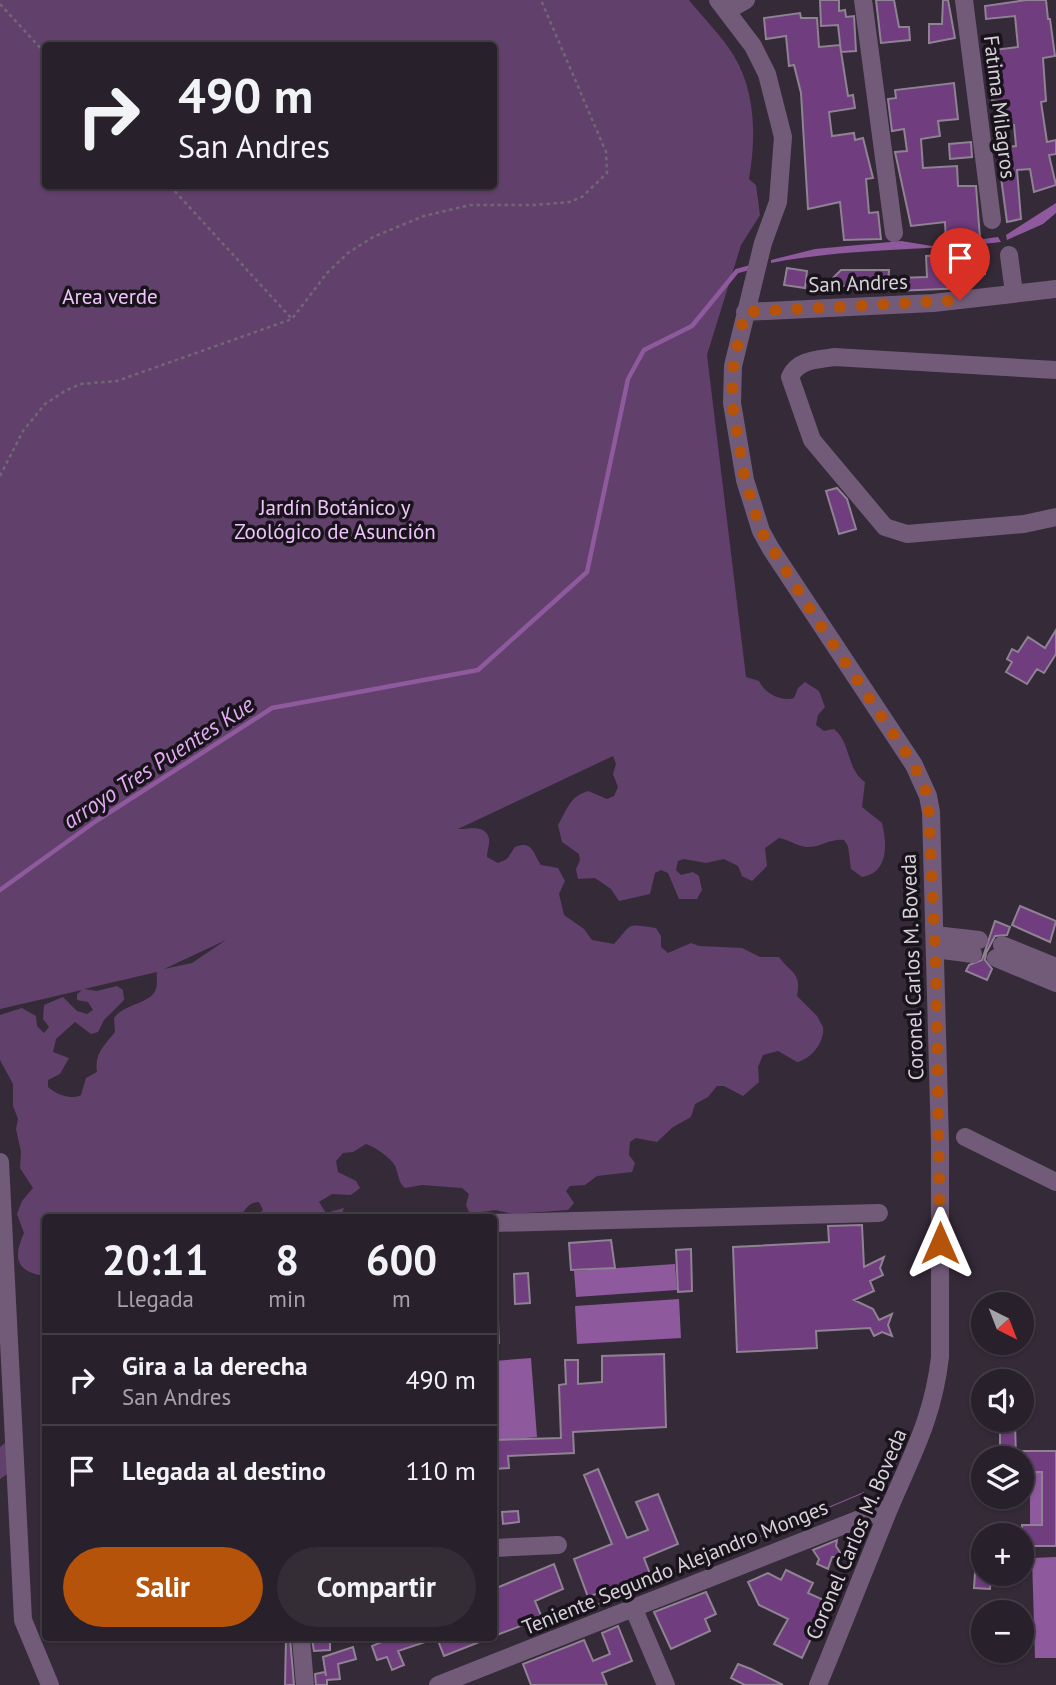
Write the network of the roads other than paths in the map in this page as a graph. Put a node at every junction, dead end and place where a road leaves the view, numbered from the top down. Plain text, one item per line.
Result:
1 (746, 0) edge
2 (863, 0) edge
3 (964, 0) edge
4 (722, 6) edge
5 (992, 220) dead end
6 (894, 233) dead end
7 (1009, 255) dead end
8 (1056, 289) edge
9 (1014, 293) junction
10 (745, 312) junction
11 (1056, 370) edge
12 (1056, 517) edge
13 (935, 942) junction
14 (976, 947) dead end
15 (1056, 967) edge
16 (1056, 983) edge
17 (965, 1137) dead end
18 (0, 1162) edge
19 (1056, 1182) edge
20 (878, 1213) dead end
21 (497, 1223) edge
22 (890, 1507) junction
23 (558, 1545) dead end
24 (497, 1548) edge
25 (633, 1607) junction
26 (301, 1641) edge
27 (50, 1685) edge
28 (305, 1685) edge
29 (439, 1685) edge
30 (666, 1685) edge
31 (818, 1685) edge

1 - 4 street
2 - 6 street
3 - 5 street, Fatima Milagros
4 - 10 street, Coronel Carlos M. Boveda
7 - 9 street
8 - 9 street, San Andres
9 - 10 street, San Andres
10 - 13 street, Coronel Carlos M. Boveda
11 - 12 street
13 - 14 street
13 - 22 street, Coronel Carlos M. Boveda
15 - 16 street
17 - 19 street
18 - 27 street
20 - 21 street
22 - 25 street, Teniente Segundo Alejandro Monges
22 - 31 street, Coronel Carlos M. Boveda
23 - 24 street
25 - 29 street, Teniente Segundo Alejandro Monges
25 - 30 street
26 - 28 street

